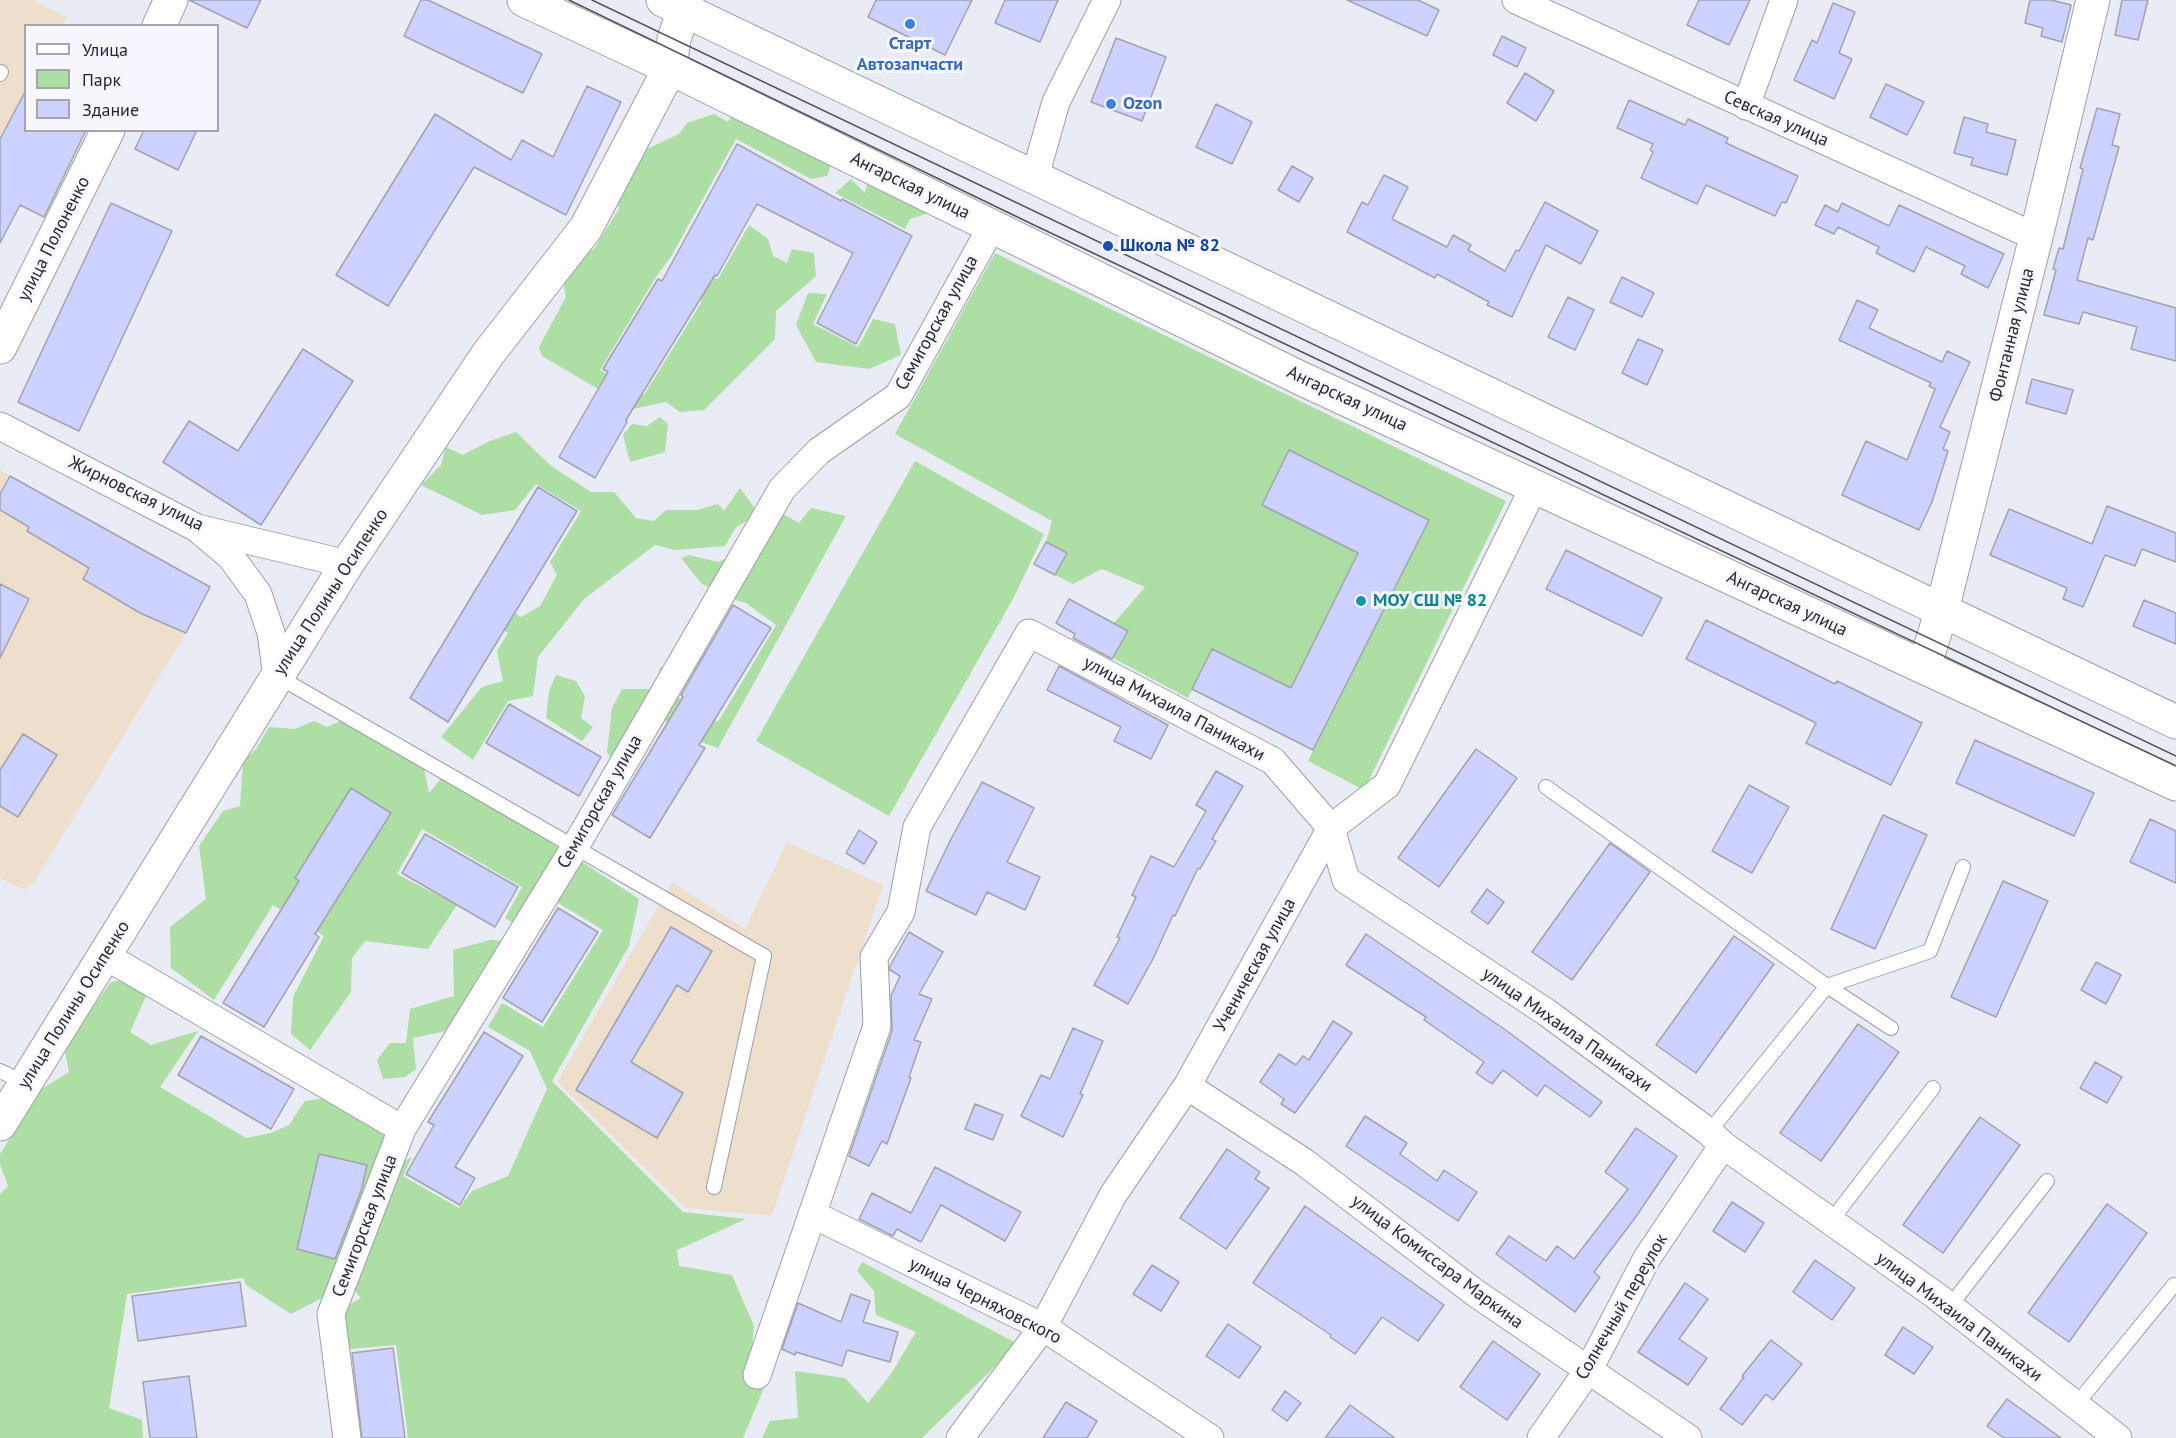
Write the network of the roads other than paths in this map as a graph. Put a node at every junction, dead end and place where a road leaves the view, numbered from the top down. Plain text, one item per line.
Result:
1 (171, 0) edge
2 (524, 0) edge
3 (1107, 0) edge
4 (1516, 0) edge
5 (1784, 0) edge
6 (2093, 0) edge
7 (678, 3) edge
8 (160, 24) edge
9 (670, 68) junction
10 (1746, 106) junction
11 (107, 132) edge
12 (1035, 176) junction
13 (992, 226) junction
14 (2036, 237) junction
15 (0, 347) edge
16 (0, 426) edge
17 (1534, 487) junction
18 (197, 528) junction
19 (347, 564) junction
20 (1942, 610) junction
21 (1924, 667) junction
22 (277, 676) junction
23 (2176, 722) edge
24 (2176, 784) edge
25 (1545, 787) dead end
26 (1332, 828) junction
27 (575, 847) junction
28 (1963, 867) dead end
29 (104, 955) junction
30 (1827, 986) junction
31 (1892, 1028) dead end
32 (13, 1077) edge
33 (1187, 1086) junction
34 (1933, 1088) dead end
35 (0, 1124) edge
36 (402, 1129) junction
37 (1716, 1138) junction
38 (2047, 1181) dead end
39 (714, 1187) dead end
40 (812, 1214) junction
41 (1831, 1221) junction
42 (2174, 1285) dead end
43 (1950, 1306) junction
44 (1042, 1327) junction
45 (1589, 1369) junction
46 (758, 1375) dead end
47 (2075, 1406) junction
48 (2103, 1434) edge
49 (347, 1438) edge
50 (960, 1438) edge
51 (1210, 1438) edge
52 (1541, 1438) edge
53 (1688, 1438) edge

1 - 8 main road
2 - 9 main road, Ангарская улица
3 - 12 street
4 - 10 street, Севская улица
5 - 10 street
6 - 14 main road, Фонтанная улица
7 - 9 main road, улица Полины Осипенко
7 - 12 main road
9 - 13 main road, Ангарская улица
9 - 19 main road, улица Полины Осипенко
10 - 14 street, Севская улица
11 - 15 main road, улица Полоненко
12 - 20 main road
13 - 17 main road, Ангарская улица
13 - 27 street, Семигорская улица
14 - 20 main road, Фонтанная улица
16 - 18 street, Жирновская улица
17 - 21 main road, Ангарская улица
17 - 26 street, Ученическая улица
18 - 19 street, Жирновская улица
18 - 22 street
19 - 22 main road, улица Полины Осипенко
20 - 21 main road, Фонтанная улица
20 - 23 main road
21 - 24 main road, Ангарская улица
22 - 27 lane
22 - 29 main road, улица Полины Осипенко
25 - 30 lane
26 - 33 street, Ученическая улица
26 - 37 street, улица Михаила Паникахи
26 - 40 street, улица Михаила Паникахи
27 - 36 street, Семигорская улица
27 - 39 lane
28 - 30 lane
29 - 32 main road, улица Полины Осипенко
29 - 36 street
30 - 31 lane
30 - 37 lane
32 - 35 main road, улица Полины Осипенко
33 - 44 street, Ученическая улица
33 - 45 street, улица Комиссара Маркина
34 - 41 lane
36 - 49 street, Семигорская улица
37 - 41 street, улица Михаила Паникахи
37 - 45 street, Солнечный переулок
38 - 43 lane
40 - 44 street, улица Черняховского
40 - 46 street
41 - 43 street, улица Михаила Паникахи
42 - 47 lane
43 - 47 street, улица Михаила Паникахи
44 - 50 street, Ученическая улица
44 - 51 street, улица Черняховского
45 - 52 street, Солнечный переулок
45 - 53 street, улица Комиссара Маркина
47 - 48 street, улица Михаила Паникахи

